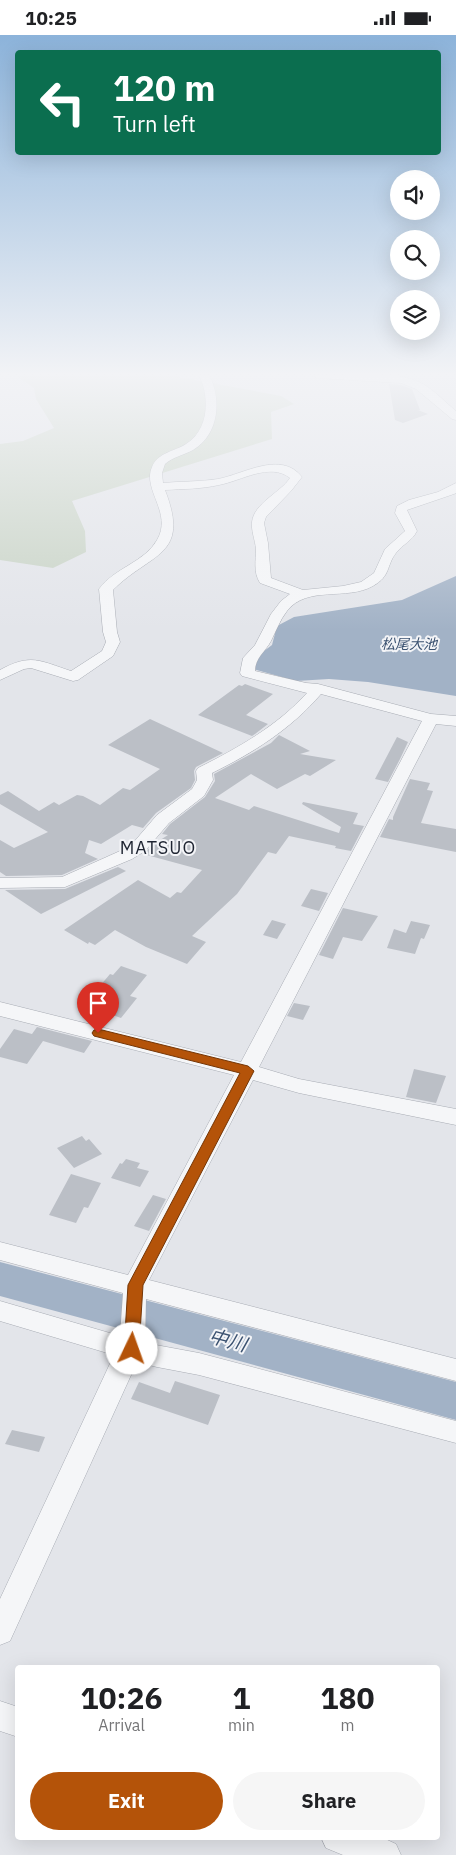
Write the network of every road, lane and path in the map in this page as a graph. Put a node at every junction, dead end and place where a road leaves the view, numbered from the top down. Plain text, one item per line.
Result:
1 (164, 460) edge
2 (157, 487) junction
3 (456, 487) edge
4 (302, 595) junction
5 (0, 677) edge
6 (318, 689) junction
7 (431, 719) junction
8 (456, 721) edge
9 (0, 883) edge
10 (0, 1009) edge
11 (248, 1071) junction
12 (456, 1117) edge
13 (0, 1251) edge
14 (135, 1285) junction
15 (0, 1311) edge
16 (132, 1349) junction
17 (456, 1370) edge
18 (456, 1432) edge
19 (0, 1631) edge
20 (0, 1716) edge
21 (15, 1721) edge
22 (345, 1840) edge
23 (385, 1855) edge

1 - 2 street
2 - 4 street
2 - 5 street
3 - 4 street
4 - 6 street
6 - 7 street
6 - 9 street
7 - 8 street
7 - 11 street
10 - 11 street
11 - 12 street
11 - 14 street
13 - 14 street
14 - 16 street
14 - 17 street
15 - 16 street
16 - 18 street
16 - 19 street
20 - 21 street
22 - 23 street

